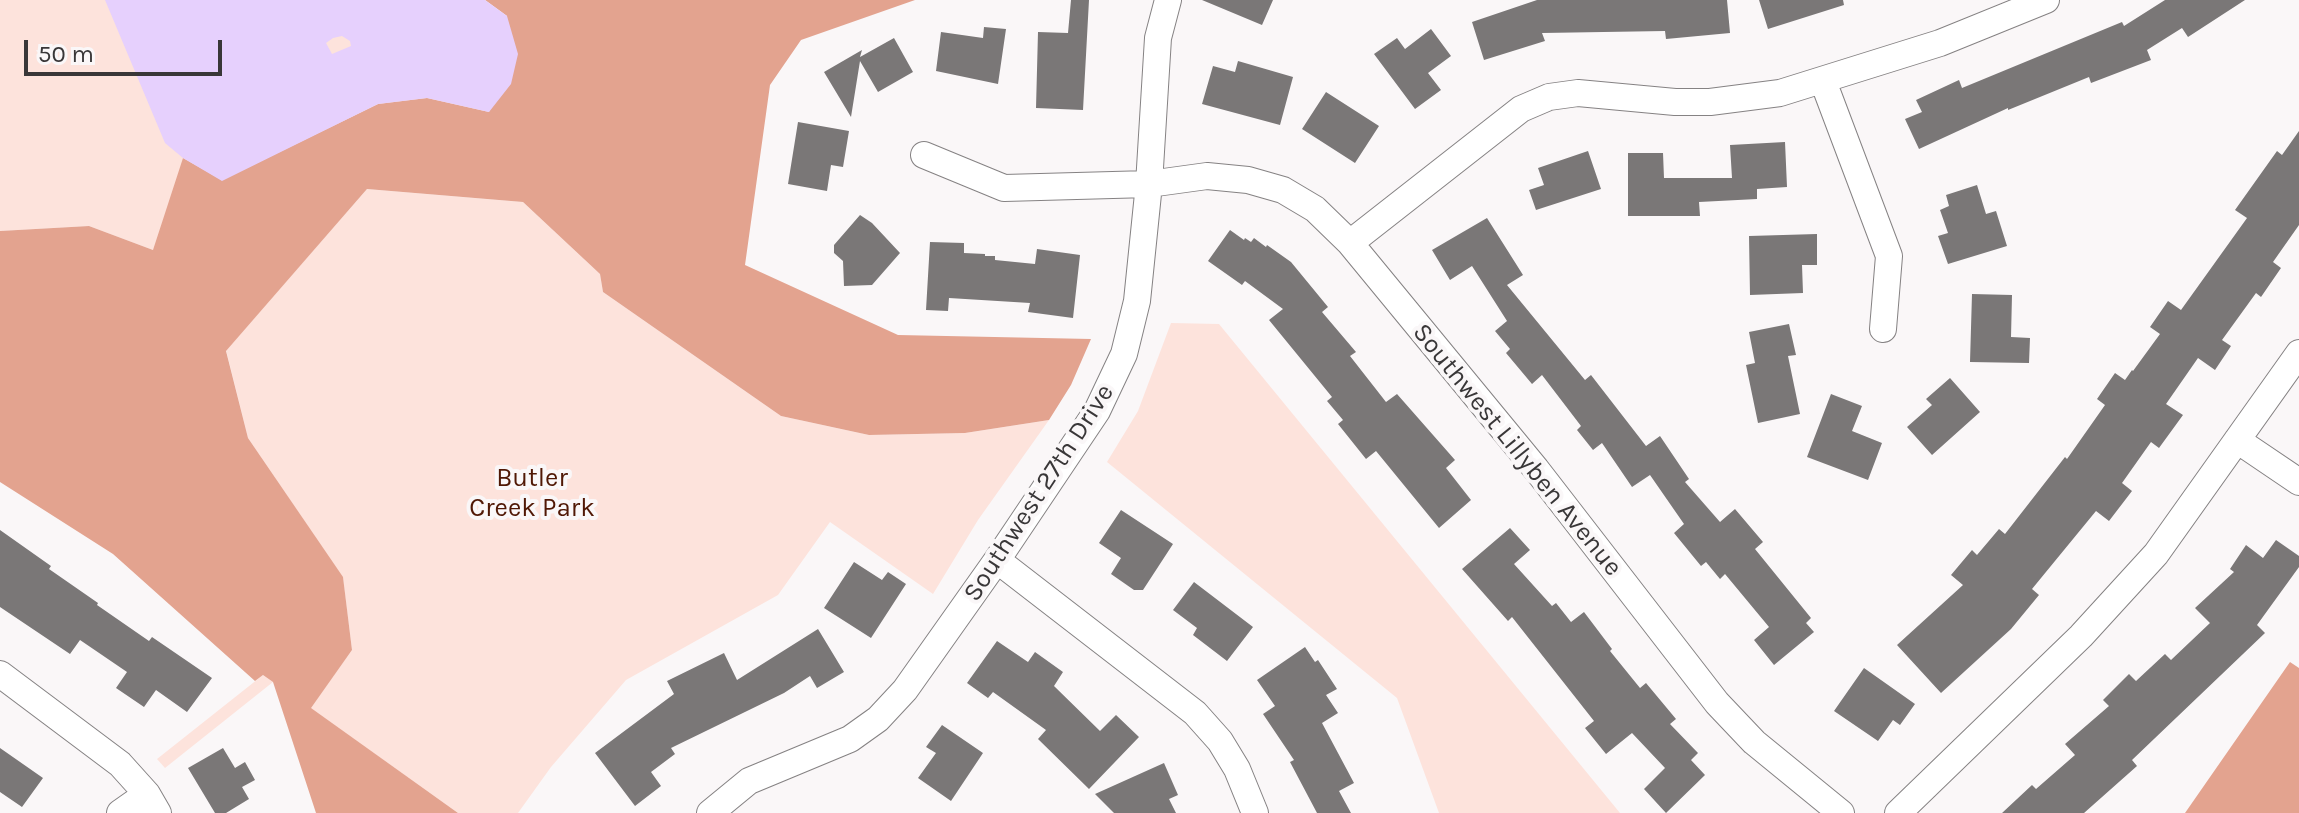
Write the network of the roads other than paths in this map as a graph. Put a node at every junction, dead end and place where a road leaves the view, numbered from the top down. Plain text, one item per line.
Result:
1 (1168, 0) edge
2 (2046, 0) edge
3 (1823, 81) junction
4 (924, 155) dead end
5 (1149, 184) junction
6 (1350, 243) junction
7 (1883, 329) dead end
8 (2299, 353) edge
9 (2237, 440) junction
10 (2299, 482) edge
11 (997, 560) junction
12 (0, 674) edge
13 (153, 804) edge
14 (120, 813) edge
15 (710, 813) edge
16 (1255, 813) edge
17 (1841, 813) edge
18 (1898, 813) edge

1 - 5 street, Southwest 27th Drive
2 - 3 street
3 - 6 street
3 - 7 street
4 - 5 street, Southwest Lillyben Avenue
5 - 6 street, Southwest Lillyben Avenue
5 - 11 street, Southwest 27th Drive
6 - 17 street, Southwest Lillyben Avenue
8 - 9 street
9 - 10 street
9 - 18 street
11 - 15 street, Southwest 27th Drive
11 - 16 street
12 - 13 street
13 - 14 street

